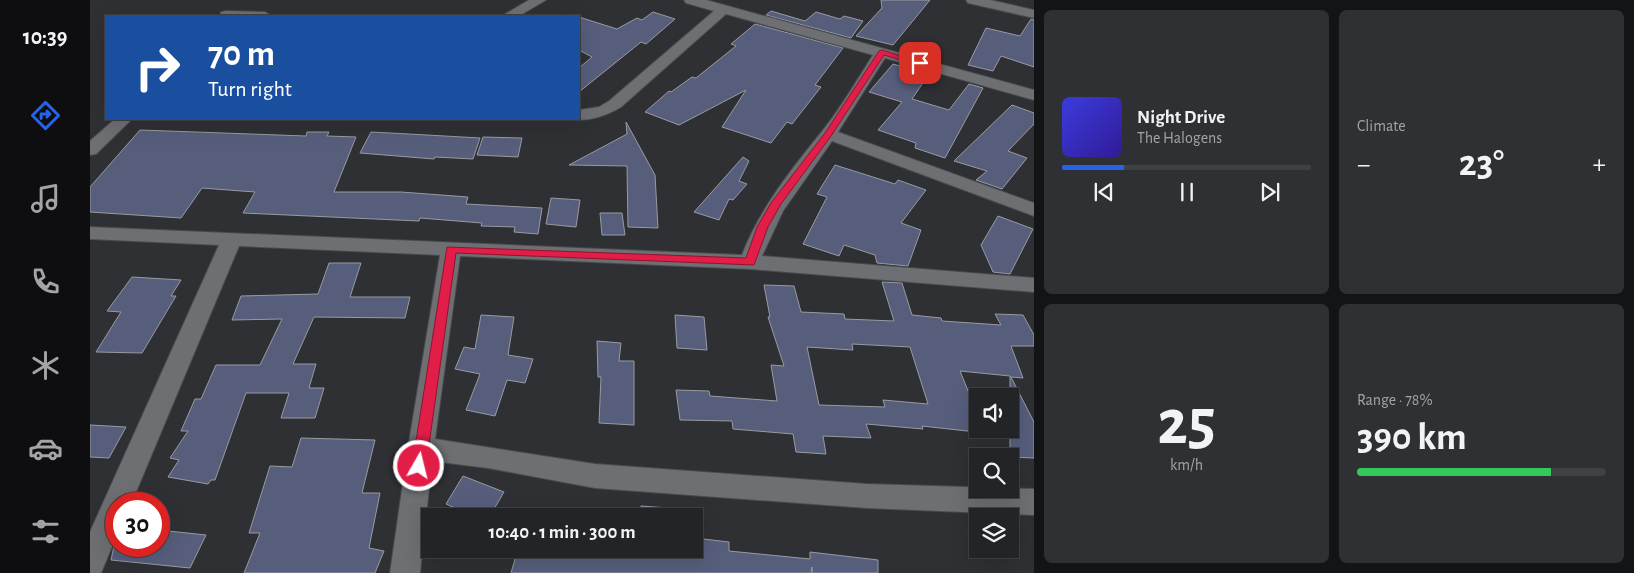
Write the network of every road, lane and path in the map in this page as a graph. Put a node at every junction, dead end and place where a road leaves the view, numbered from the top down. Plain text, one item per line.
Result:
1 (237, 0) edge
2 (539, 0) edge
3 (690, 0) edge
4 (973, 0) edge
5 (724, 9) junction
6 (1034, 14) edge
7 (226, 15) edge
8 (511, 15) edge
9 (882, 52) junction
10 (1034, 95) edge
11 (580, 115) edge
12 (123, 120) edge
13 (828, 134) junction
14 (90, 150) edge
15 (1034, 210) edge
16 (90, 233) edge
17 (232, 239) junction
18 (451, 250) junction
19 (750, 262) junction
20 (1034, 285) edge
21 (421, 448) junction
22 (121, 492) edge
23 (1034, 502) edge
24 (105, 530) edge
25 (90, 565) edge
26 (405, 573) edge

1 - 7 street
2 - 8 street
3 - 5 street
4 - 6 street
5 - 9 street
5 - 11 street
9 - 10 street
9 - 13 street
12 - 14 street
13 - 15 street
13 - 19 street
16 - 17 street
17 - 18 street
17 - 22 street
18 - 19 street
18 - 21 street
19 - 20 street
21 - 23 street
21 - 26 street
24 - 25 street

